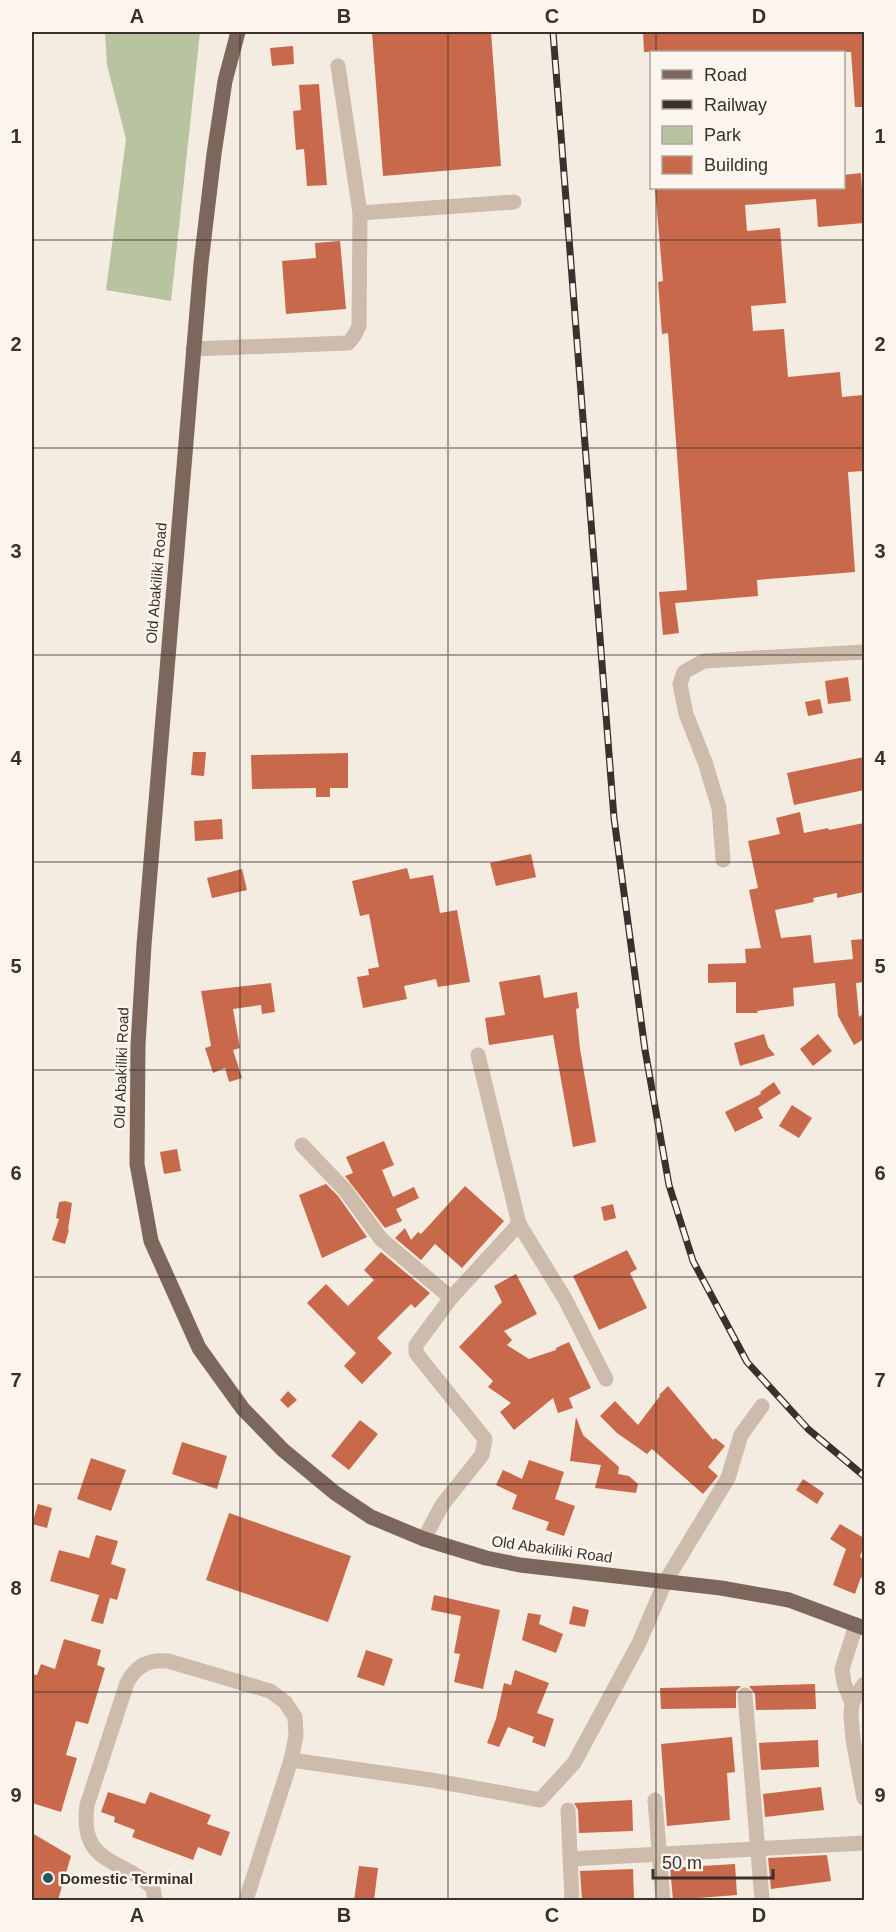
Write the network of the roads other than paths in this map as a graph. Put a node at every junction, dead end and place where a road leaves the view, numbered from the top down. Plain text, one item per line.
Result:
1 (238, 32) edge
2 (338, 66) dead end
3 (514, 202) dead end
4 (360, 213) junction
5 (193, 349) junction
6 (864, 652) edge
7 (723, 860) dead end
8 (478, 1055) dead end
9 (302, 1145) dead end
10 (519, 1224) junction
11 (450, 1298) junction
12 (606, 1379) dead end
13 (762, 1406) dead end
14 (424, 1539) junction
15 (665, 1582) junction
16 (860, 1627) edge
17 (864, 1684) edge
18 (745, 1695) dead end
19 (852, 1703) junction
20 (291, 1760) junction
21 (864, 1798) edge
22 (655, 1800) dead end
23 (568, 1810) dead end
24 (864, 1843) edge
25 (758, 1847) junction
26 (659, 1855) junction
27 (570, 1859) junction
28 (155, 1900) edge
29 (246, 1900) edge
30 (572, 1900) edge
31 (663, 1900) edge
32 (762, 1900) edge

1 - 5 main road, Old Abakiliki Road
2 - 4 street
3 - 4 street
4 - 5 street
5 - 14 main road, Old Abakiliki Road
6 - 7 street
8 - 10 street
9 - 11 street
10 - 11 street
10 - 12 street
11 - 14 street
13 - 15 street
14 - 15 main road, Old Abakiliki Road
15 - 16 main road, Old Abakiliki Road
15 - 20 street
16 - 19 street
17 - 19 street
18 - 25 street
19 - 21 street
20 - 28 street
20 - 29 street
22 - 26 street
23 - 27 street
24 - 25 street
25 - 26 street
25 - 32 street
26 - 27 street
26 - 31 street
27 - 30 street

